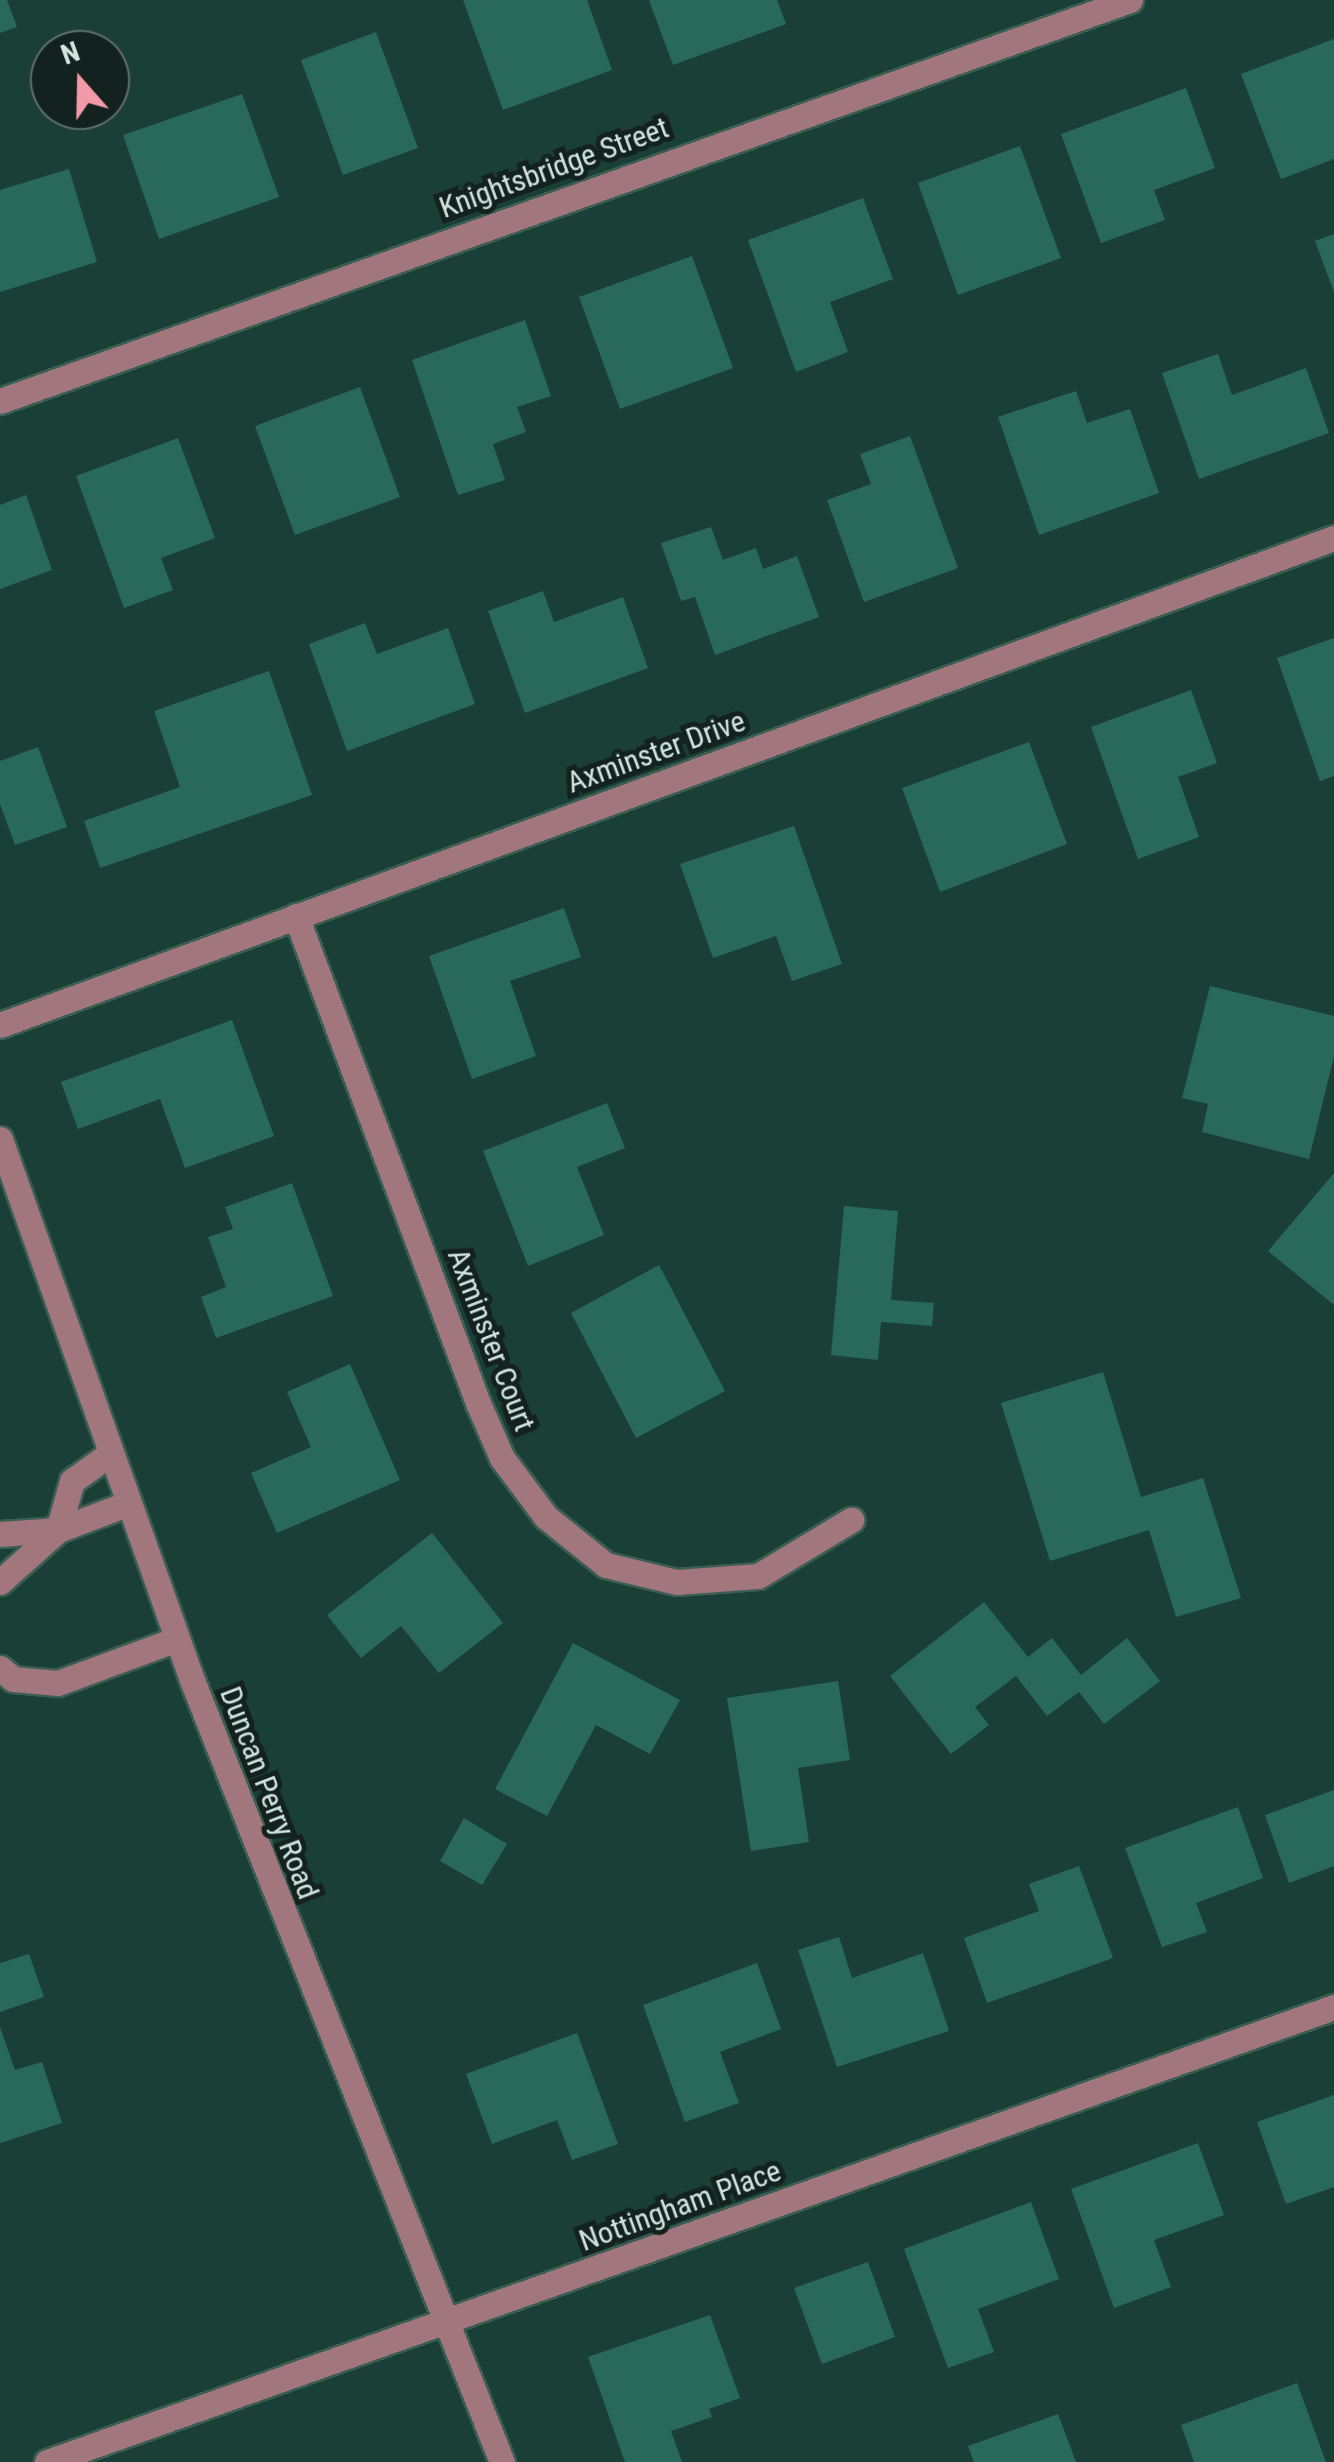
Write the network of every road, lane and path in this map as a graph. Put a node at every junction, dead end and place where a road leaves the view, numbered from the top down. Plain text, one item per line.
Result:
1 (1130, 0) edge
2 (0, 401) edge
3 (1334, 538) edge
4 (296, 916) junction
5 (0, 1025) edge
6 (0, 1139) edge
7 (111, 1453) junction
8 (129, 1503) junction
9 (851, 1520) dead end
10 (58, 1530) junction
11 (0, 1534) edge
12 (0, 1582) edge
13 (177, 1639) junction
14 (0, 1668) edge
15 (1334, 2007) edge
16 (450, 2322) junction
17 (47, 2462) edge
18 (502, 2462) edge

1 - 2 street, Knightsbridge Street
3 - 4 street, Axminster Drive
4 - 5 street, Axminster Drive
4 - 9 street, Axminster Court
6 - 7 street, Duncan Perry Road
7 - 8 street, Duncan Perry Road
7 - 10 street
8 - 10 street
8 - 13 street, Duncan Perry Road
10 - 11 street
10 - 12 street
13 - 14 street
13 - 16 street, Duncan Perry Road
15 - 16 street, Nottingham Place
16 - 17 street, Nottingham Place
16 - 18 street, Duncan Perry Road

